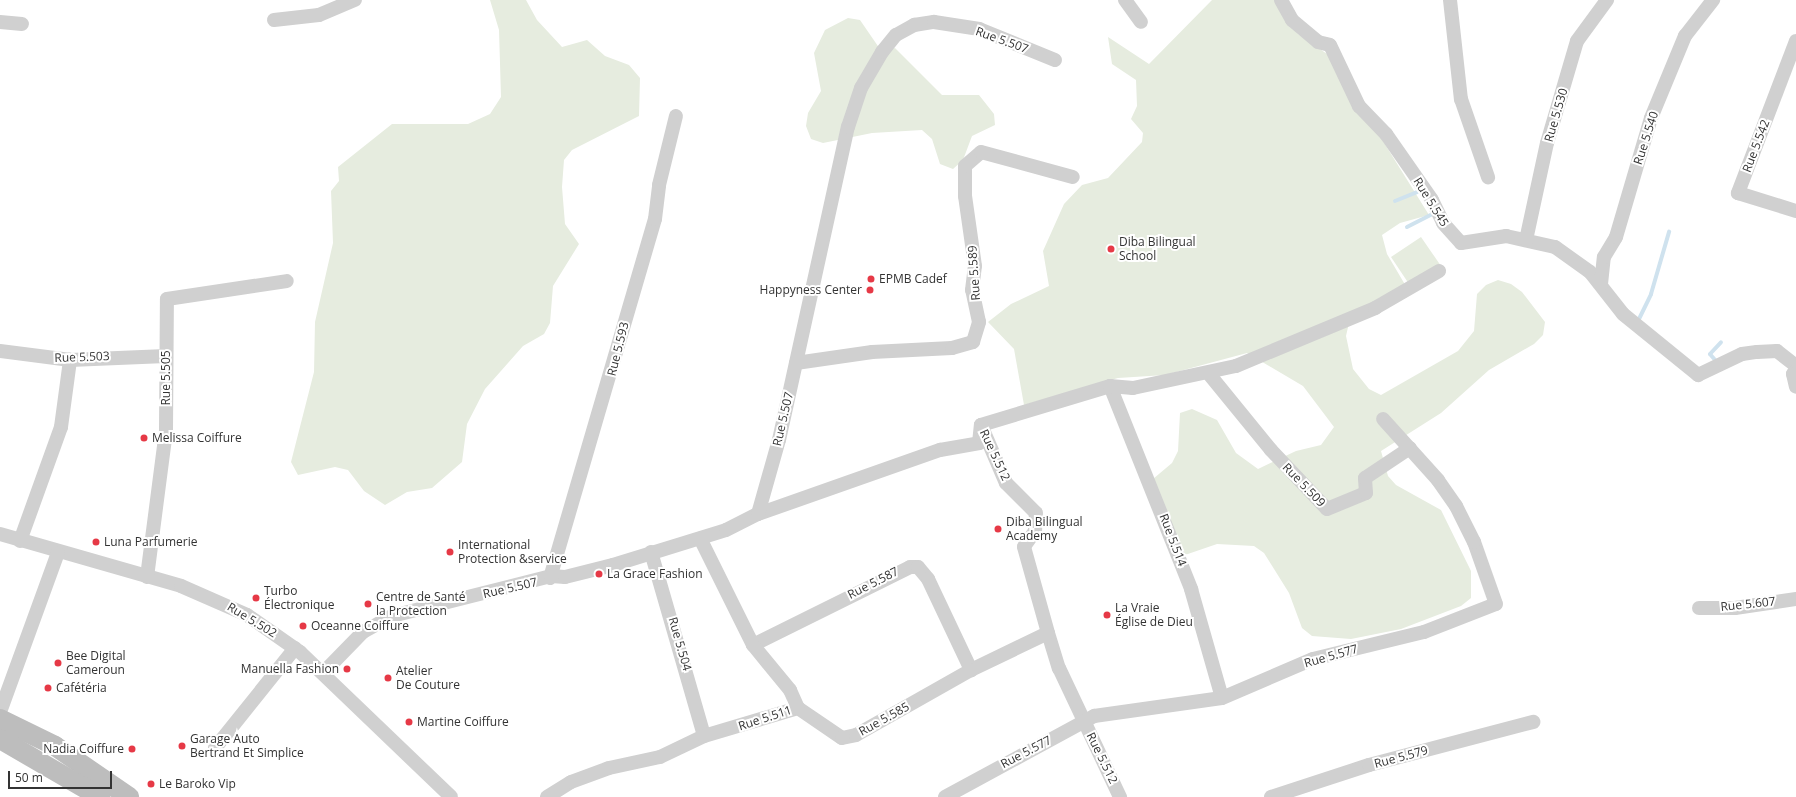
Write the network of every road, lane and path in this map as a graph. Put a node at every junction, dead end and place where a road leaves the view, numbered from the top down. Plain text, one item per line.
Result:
1 (355, 0) edge
2 (1125, 0) edge
3 (1281, 0) edge
4 (1450, 0) edge
5 (1607, 0) edge
6 (1713, 0) edge
7 (274, 20) dead end
8 (0, 22) edge
9 (1141, 22) dead end
10 (22, 24) dead end
11 (1796, 41) edge
12 (1054, 60) dead end
13 (676, 116) dead end
14 (1073, 177) dead end
15 (1488, 177) dead end
16 (1796, 211) edge
17 (1526, 240) junction
18 (1439, 271) dead end
19 (287, 281) dead end
20 (1601, 284) junction
21 (0, 351) edge
22 (166, 356) junction
23 (70, 360) junction
24 (796, 363) junction
25 (1796, 366) edge
26 (1796, 370) edge
27 (1209, 374) junction
28 (1110, 386) junction
29 (1796, 387) edge
30 (1383, 419) dead end
31 (981, 425) junction
32 (1410, 448) junction
33 (758, 514) junction
34 (0, 534) edge
35 (700, 538) junction
36 (20, 541) junction
37 (651, 552) junction
38 (58, 553) junction
39 (147, 577) junction
40 (550, 578) junction
41 (1796, 599) edge
42 (1699, 608) dead end
43 (1048, 633) junction
44 (753, 645) junction
45 (295, 648) junction
46 (971, 670) junction
47 (323, 673) junction
48 (1222, 698) junction
49 (798, 708) junction
50 (0, 712) edge
51 (0, 719) edge
52 (1533, 722) dead end
53 (1084, 723) junction
54 (704, 736) junction
55 (0, 740) edge
56 (215, 748) dead end
57 (100, 797) edge
58 (129, 797) edge
59 (451, 797) edge
60 (548, 797) edge
61 (945, 797) edge
62 (1120, 797) edge
63 (1270, 797) edge

1 - 7 street
2 - 9 street
3 - 17 street, Rue 5.545
4 - 15 street
5 - 17 street, Rue 5.530
6 - 20 street, Rue 5.540
8 - 10 street
11 - 16 street, Rue 5.542
12 - 24 street, Rue 5.507
13 - 40 street, Rue 5.593
14 - 24 street, Rue 5.589
17 - 20 street, Rue 5.545
18 - 27 street
19 - 22 street, Rue 5.505
20 - 25 street, Rue 5.545
21 - 23 street, Rue 5.503
22 - 23 street, Rue 5.503
22 - 39 street, Rue 5.505
23 - 36 street
24 - 33 street, Rue 5.507
26 - 29 street
27 - 28 street
27 - 32 street, Rue 5.509
28 - 31 street
28 - 48 street, Rue 5.514
30 - 32 street, Rue 5.577
31 - 33 street, Rue 5.512
31 - 43 street, Rue 5.512
32 - 48 street, Rue 5.577
33 - 35 street, Rue 5.507
34 - 36 street, Rue 5.502
35 - 37 street, Rue 5.507
35 - 44 street, Rue 5.511
36 - 38 street, Rue 5.502
37 - 40 street, Rue 5.507
37 - 54 street, Rue 5.504
38 - 39 street, Rue 5.502
38 - 50 street
39 - 45 street, Rue 5.502
40 - 47 street, Rue 5.507
41 - 42 street, Rue 5.607
43 - 46 street
43 - 53 street, Rue 5.512
44 - 46 street, Rue 5.587
44 - 49 street, Rue 5.511
45 - 47 street, Rue 5.502
45 - 56 street
46 - 49 street, Rue 5.585
47 - 59 street, Rue 5.502
48 - 53 street, Rue 5.577
49 - 54 street, Rue 5.511
51 - 58 main road
52 - 63 street, Rue 5.579
53 - 61 street, Rue 5.577
53 - 62 street, Rue 5.512
54 - 60 street, Rue 5.511
55 - 57 main road

